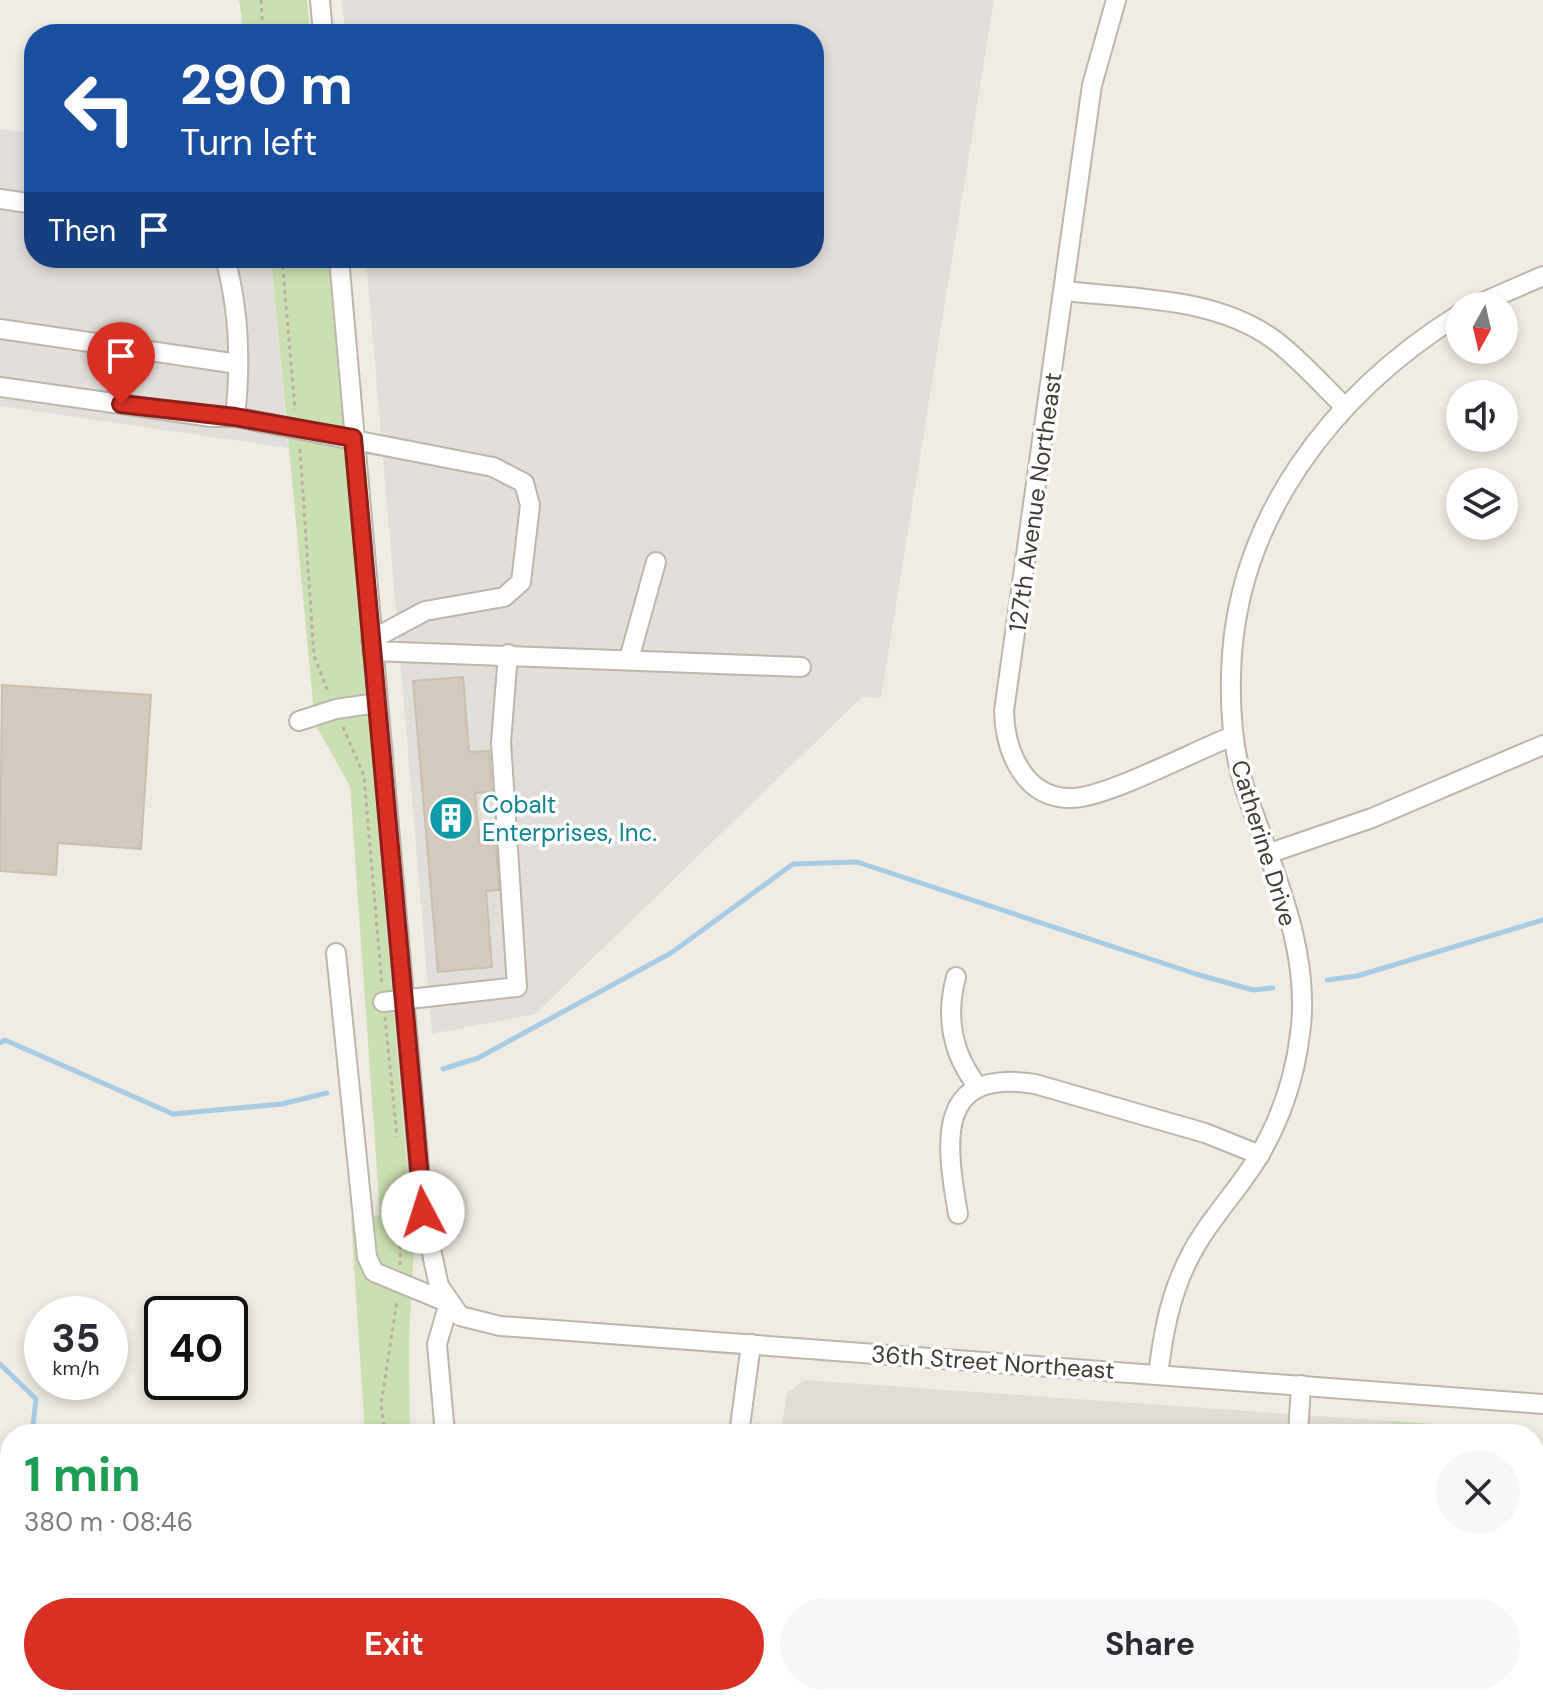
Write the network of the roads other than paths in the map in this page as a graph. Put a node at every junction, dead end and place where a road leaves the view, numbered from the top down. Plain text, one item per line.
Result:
1 (320, 0) edge
2 (1116, 0) edge
3 (322, 24) edge
4 (0, 199) edge
5 (24, 203) edge
6 (227, 268) edge
7 (340, 268) edge
8 (1543, 276) edge
9 (1065, 291) junction
10 (1506, 292) edge
11 (1446, 323) edge
12 (0, 329) edge
13 (238, 364) junction
14 (0, 387) edge
15 (1345, 407) junction
16 (235, 417) junction
17 (353, 438) junction
18 (656, 562) dead end
19 (372, 646) junction
20 (508, 654) junction
21 (629, 659) junction
22 (801, 667) dead end
23 (377, 703) junction
24 (299, 721) dead end
25 (1233, 736) junction
26 (1543, 745) edge
27 (1270, 853) junction
28 (336, 953) dead end
29 (956, 977) dead end
30 (404, 1000) junction
31 (383, 1002) road end
32 (978, 1087) junction
33 (1260, 1155) junction
34 (958, 1214) dead end
35 (449, 1303) junction
36 (751, 1344) junction
37 (1158, 1375) junction
38 (1301, 1385) junction
39 (1543, 1404) edge
40 (444, 1424) edge
41 (740, 1424) edge
42 (1299, 1424) edge

1 - 3 street
2 - 9 street, 127th Avenue Northeast
4 - 5 street
6 - 13 street
7 - 17 street
8 - 10 street
9 - 15 street
9 - 25 street, 127th Avenue Northeast
11 - 15 street, Catherine Drive
12 - 13 street
13 - 16 street
14 - 16 street
15 - 25 street, Catherine Drive
16 - 17 street
17 - 19 street
17 - 19 street
18 - 21 street
19 - 20 street
19 - 23 street
20 - 21 street
20 - 30 street
21 - 22 street
23 - 24 street
23 - 30 street
25 - 27 street, Catherine Drive
26 - 27 street
27 - 33 street, Catherine Drive
28 - 35 street, 36th Street Northeast
29 - 32 street
30 - 31 street
30 - 35 street
32 - 33 street
32 - 34 street
33 - 37 street, Catherine Drive
35 - 36 street, 36th Street Northeast
35 - 40 street
36 - 37 street, 36th Street Northeast
36 - 41 street
37 - 38 street, 36th Street Northeast
38 - 39 street, 36th Street Northeast
38 - 42 street

